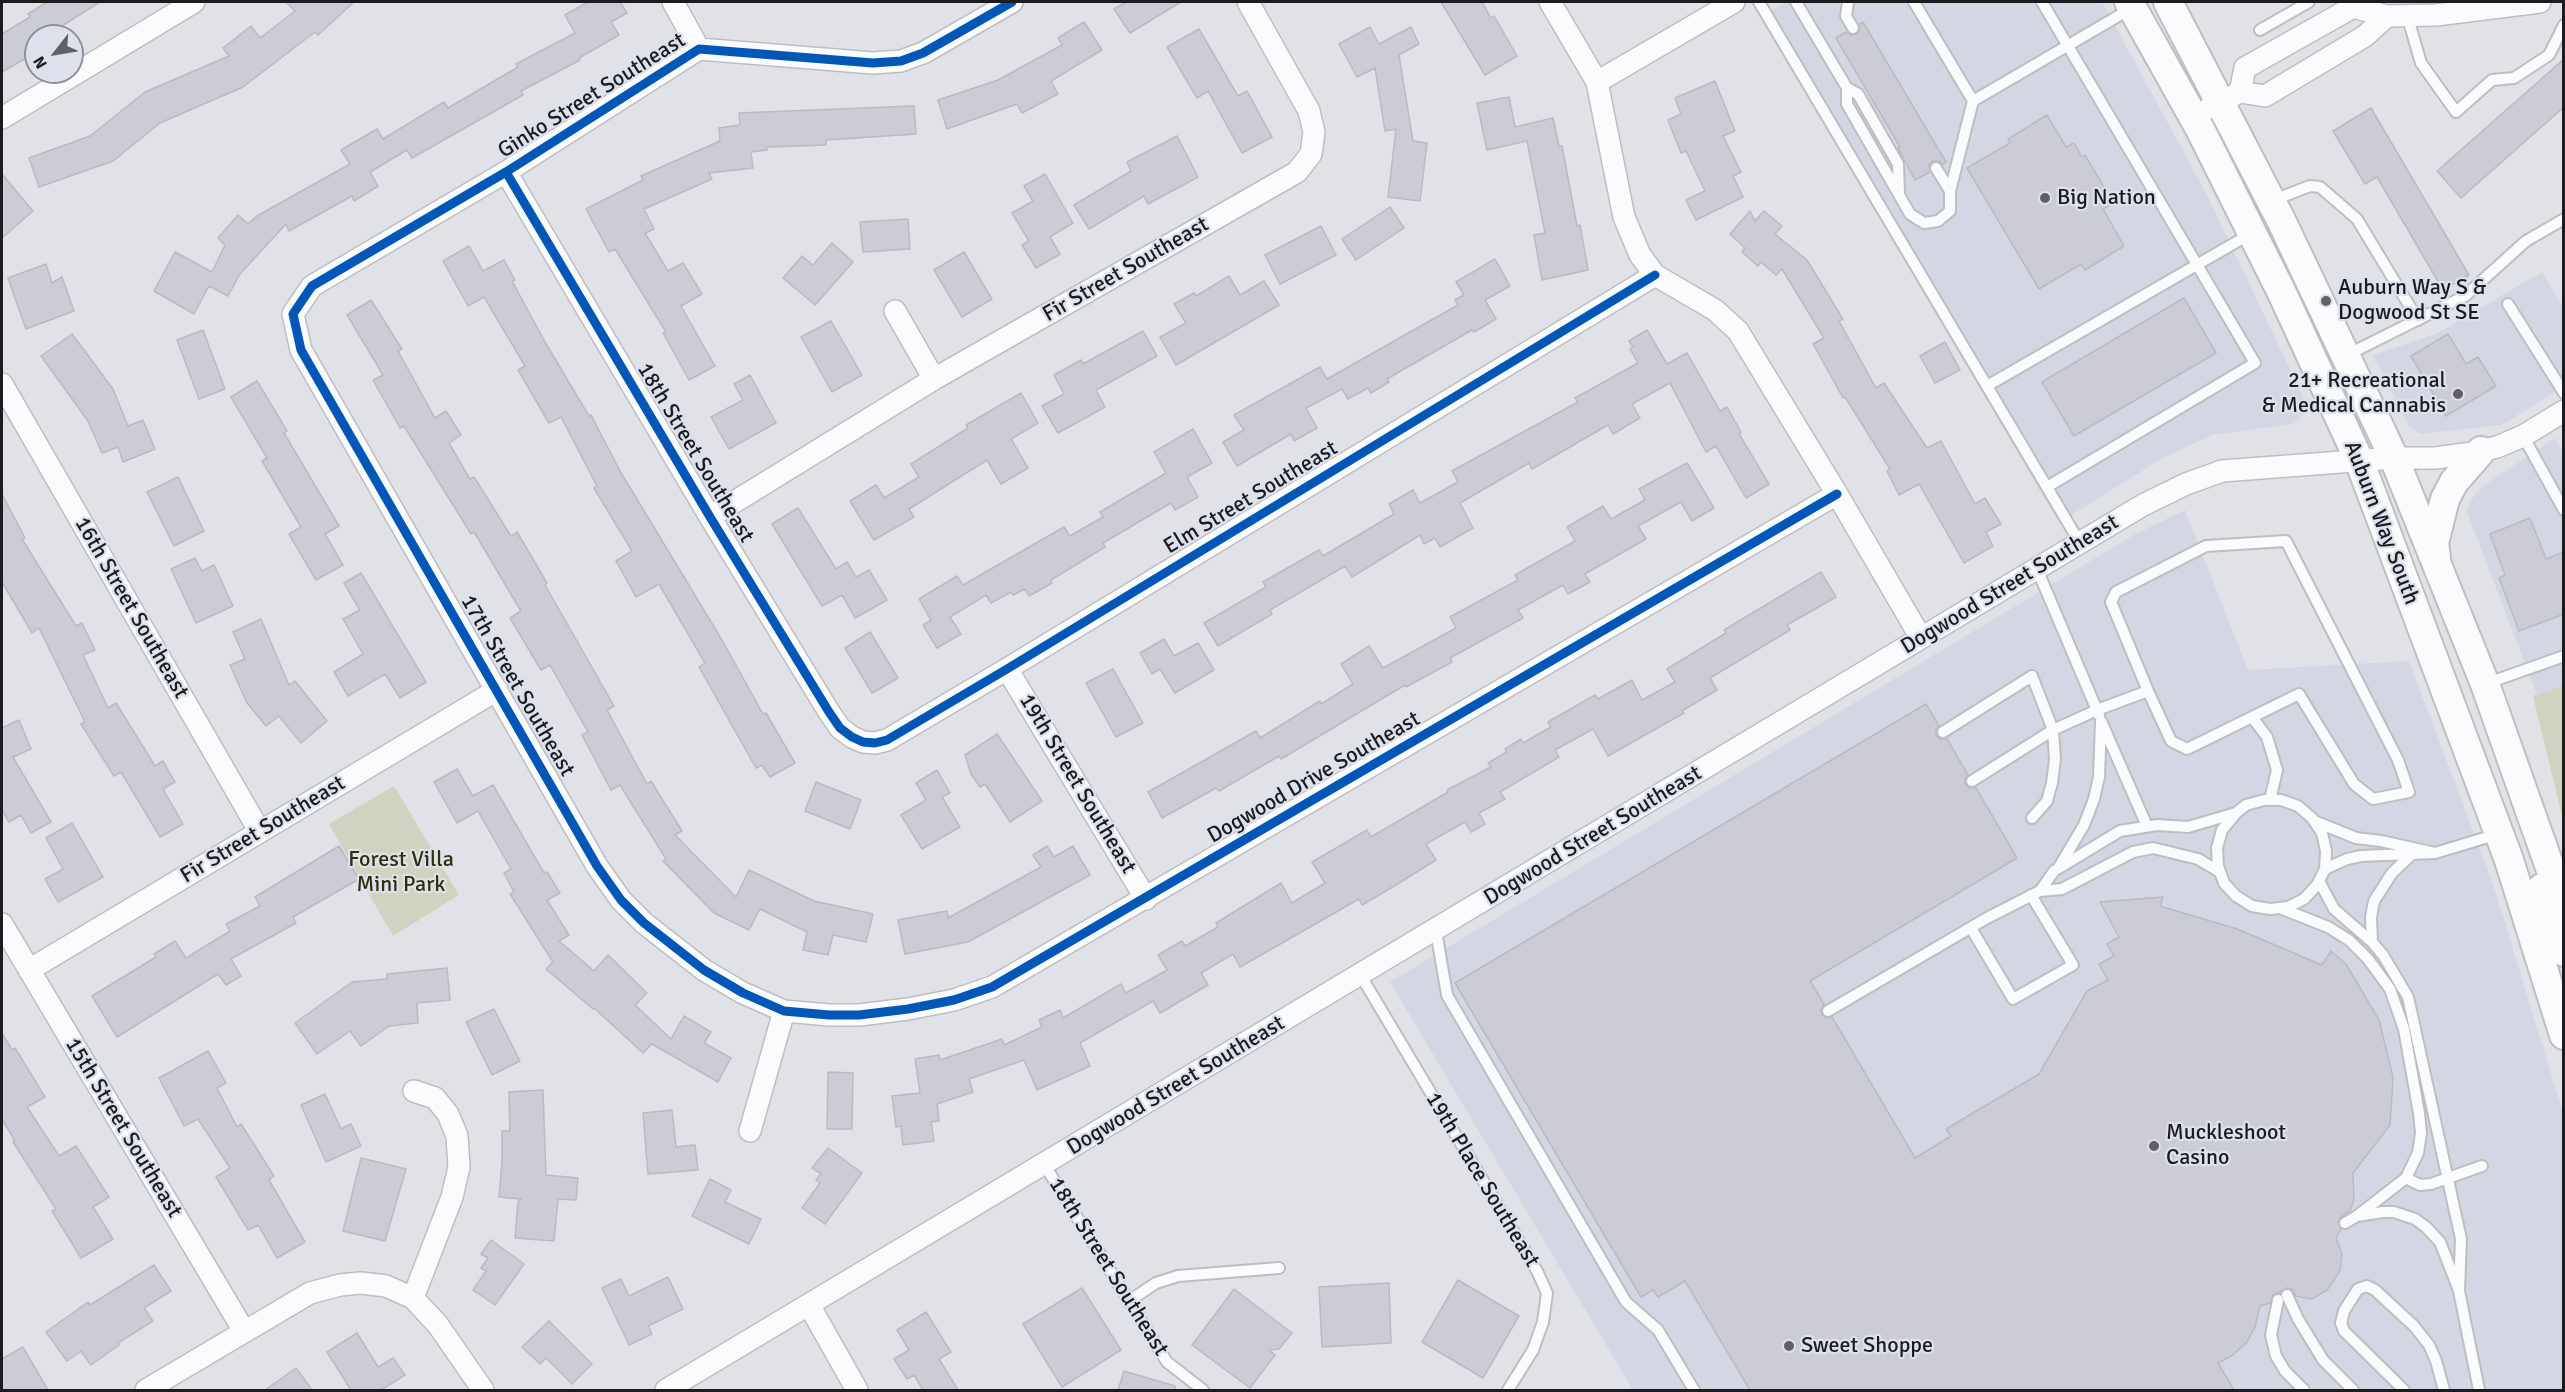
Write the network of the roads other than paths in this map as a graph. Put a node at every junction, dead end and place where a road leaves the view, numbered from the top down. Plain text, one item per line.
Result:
1 (194, 2) edge
2 (674, 2) edge
3 (1012, 2) edge
4 (1248, 2) edge
5 (1550, 2) edge
6 (1734, 2) edge
7 (1759, 2) edge
8 (1796, 2) edge
9 (1848, 2) edge
10 (1914, 2) edge
11 (2042, 2) edge
12 (2168, 2) edge
13 (2309, 2) edge
14 (2540, 2) edge
15 (2131, 4) edge
16 (2337, 8) edge
17 (2393, 11) edge
18 (2564, 25) edge
19 (1853, 28) dead end
20 (2260, 30) dead end
21 (2068, 46) junction
22 (699, 49) junction
23 (1597, 82) junction
24 (2230, 97) junction
25 (1973, 101) junction
26 (2193, 117) junction
27 (2, 118) edge
28 (1936, 168) dead end
29 (506, 172) junction
30 (1950, 191) junction
31 (2271, 201) junction
32 (2564, 219) edge
33 (2252, 233) junction
34 (2197, 264) junction
35 (1655, 275) junction
36 (2508, 304) dead end
37 (895, 311) dead end
38 (293, 314) joint
39 (2418, 320) junction
40 (2346, 355) junction
41 (934, 379) junction
42 (2, 384) edge
43 (1987, 386) junction
44 (2564, 393) edge
45 (2564, 411) edge
46 (2523, 436) junction
47 (2481, 451) junction
48 (2394, 458) junction
49 (2359, 460) junction
50 (2047, 487) junction
51 (1837, 494) junction
52 (2564, 510) edge
53 (710, 517) junction
54 (2080, 543) junction
55 (2437, 568) junction
56 (2037, 569) junction
57 (1921, 638) junction
58 (2564, 656) edge
59 (1007, 669) junction
60 (2485, 684) junction
61 (497, 690) junction
62 (2148, 691) junction
63 (2099, 715) junction
64 (2252, 717) junction
65 (2053, 730) junction
66 (1943, 732) dead end
67 (863, 742) joint
68 (1972, 781) dead end
69 (2270, 800) junction
70 (2236, 813) junction
71 (2032, 818) dead end
72 (2314, 821) junction
73 (2147, 826) junction
74 (260, 832) junction
75 (2499, 834) junction
76 (2435, 853) junction
77 (2412, 855) junction
78 (2058, 869) junction
79 (2325, 869) junction
80 (2220, 872) junction
81 (2319, 881) junction
82 (2035, 893) junction
83 (1146, 899) junction
84 (2564, 907) edge
85 (2279, 908) junction
86 (2, 924) edge
87 (1971, 928) junction
88 (1436, 931) junction
89 (2372, 942) junction
90 (2564, 952) edge
91 (29, 970) junction
92 (1361, 976) junction
93 (784, 1011) junction
94 (1828, 1011) dead end
95 (2564, 1035) edge
96 (414, 1091) dead end
97 (750, 1131) dead end
98 (1044, 1164) junction
99 (2482, 1166) dead end
100 (2406, 1178) junction
101 (2448, 1179) junction
102 (2356, 1215) junction
103 (2345, 1223) dead end
104 (1279, 1268) dead end
105 (2459, 1291) junction
106 (413, 1298) junction
107 (1129, 1301) junction
108 (808, 1305) junction
109 (243, 1331) junction
110 (146, 1390) edge
111 (483, 1390) edge
112 (666, 1390) edge
113 (857, 1390) edge
114 (1203, 1390) edge
115 (1508, 1390) edge
116 (1694, 1390) edge
117 (2304, 1390) edge
118 (2353, 1390) edge
119 (2404, 1390) edge
120 (2444, 1390) edge
121 (2479, 1390) edge

1 - 27 street
2 - 22 street
3 - 22 street, Ginko Street Southeast
4 - 41 street, Fir Street Southeast
5 - 23 street
6 - 23 street
7 - 43 lane
8 - 30 lane
9 - 19 lane
10 - 25 lane
11 - 21 lane
12 - 24 main road, Auburn Way South
13 - 20 lane
14 - 17 street
15 - 21 lane
15 - 26 main road, Auburn Way South
16 - 17 street
16 - 24 street
17 - 18 lane
17 - 24 street
21 - 25 lane
21 - 34 lane
22 - 29 street, Ginko Street Southeast
23 - 35 street
24 - 26 street
24 - 31 main road, Auburn Way South
25 - 30 lane
26 - 33 main road, Auburn Way South
28 - 30 lane
29 - 38 street, Ginko Street Southeast
29 - 53 street, 18th Street Southeast
31 - 39 lane
31 - 40 main road, Auburn Way South
32 - 39 lane
33 - 34 lane
33 - 49 main road, Auburn Way South
34 - 43 lane
34 - 50 lane
35 - 51 street
35 - 59 street, Elm Street Southeast
36 - 44 lane
37 - 41 street
38 - 61 street, 17th Street Southeast
39 - 40 lane
40 - 48 main road, Auburn Way South
41 - 53 street, Fir Street Southeast
42 - 74 street, 16th Street Southeast
43 - 50 lane
45 - 46 street, Dogwood Street Southeast
46 - 47 street, Dogwood Street Southeast
46 - 52 lane
47 - 48 street, Dogwood Street Southeast
47 - 55 main road
48 - 49 street, Dogwood Street Southeast
48 - 55 main road, Auburn Way South
49 - 54 street, Dogwood Street Southeast
49 - 75 main road, Auburn Way South
50 - 54 lane
51 - 57 street
51 - 83 street, Dogwood Drive Southeast
53 - 67 street, 18th Street Southeast
54 - 56 street, Dogwood Street Southeast
55 - 60 main road, Auburn Way South
56 - 57 street, Dogwood Street Southeast
56 - 63 lane
57 - 88 street, Dogwood Street Southeast
58 - 60 lane
59 - 67 street, Elm Street Southeast
59 - 83 street, 19th Street Southeast
60 - 84 main road, Auburn Way South
61 - 74 street, Fir Street Southeast
61 - 93 street, 17th Street Southeast
62 - 63 lane
62 - 64 lane
62 - 64 lane
63 - 65 lane
63 - 73 lane
63 - 78 lane
64 - 69 lane
65 - 66 lane
65 - 68 lane
65 - 71 lane
69 - 70 lane
69 - 72 lane
70 - 73 lane
70 - 80 lane
72 - 76 lane
72 - 79 lane
73 - 78 lane
74 - 91 street, Fir Street Southeast
75 - 76 lane
75 - 90 main road
75 - 95 main road, Auburn Way South
76 - 77 lane
77 - 79 lane
77 - 89 lane
78 - 82 lane
79 - 81 lane
80 - 82 lane
80 - 85 lane
81 - 85 lane
81 - 89 lane
82 - 87 lane
82 - 87 lane
83 - 93 street, Dogwood Drive Southeast
85 - 100 lane
86 - 91 street, 15th Street Southeast
87 - 94 lane
88 - 92 street, Dogwood Street Southeast
88 - 116 lane
89 - 101 lane
91 - 109 street, 15th Street Southeast
92 - 98 street, Dogwood Street Southeast
92 - 115 lane, 19th Place Southeast
93 - 97 street
96 - 106 street
98 - 107 lane, 18th Street Southeast
98 - 108 street, Dogwood Street Southeast
99 - 101 lane
100 - 101 lane
100 - 102 lane
101 - 105 lane
102 - 103 lane
102 - 105 lane
104 - 107 lane
105 - 121 lane
106 - 109 street
106 - 111 street
107 - 114 lane, 18th Street Southeast
108 - 112 street, Dogwood Street Southeast
108 - 113 street
109 - 110 street
117 - 118 lane
119 - 120 lane

